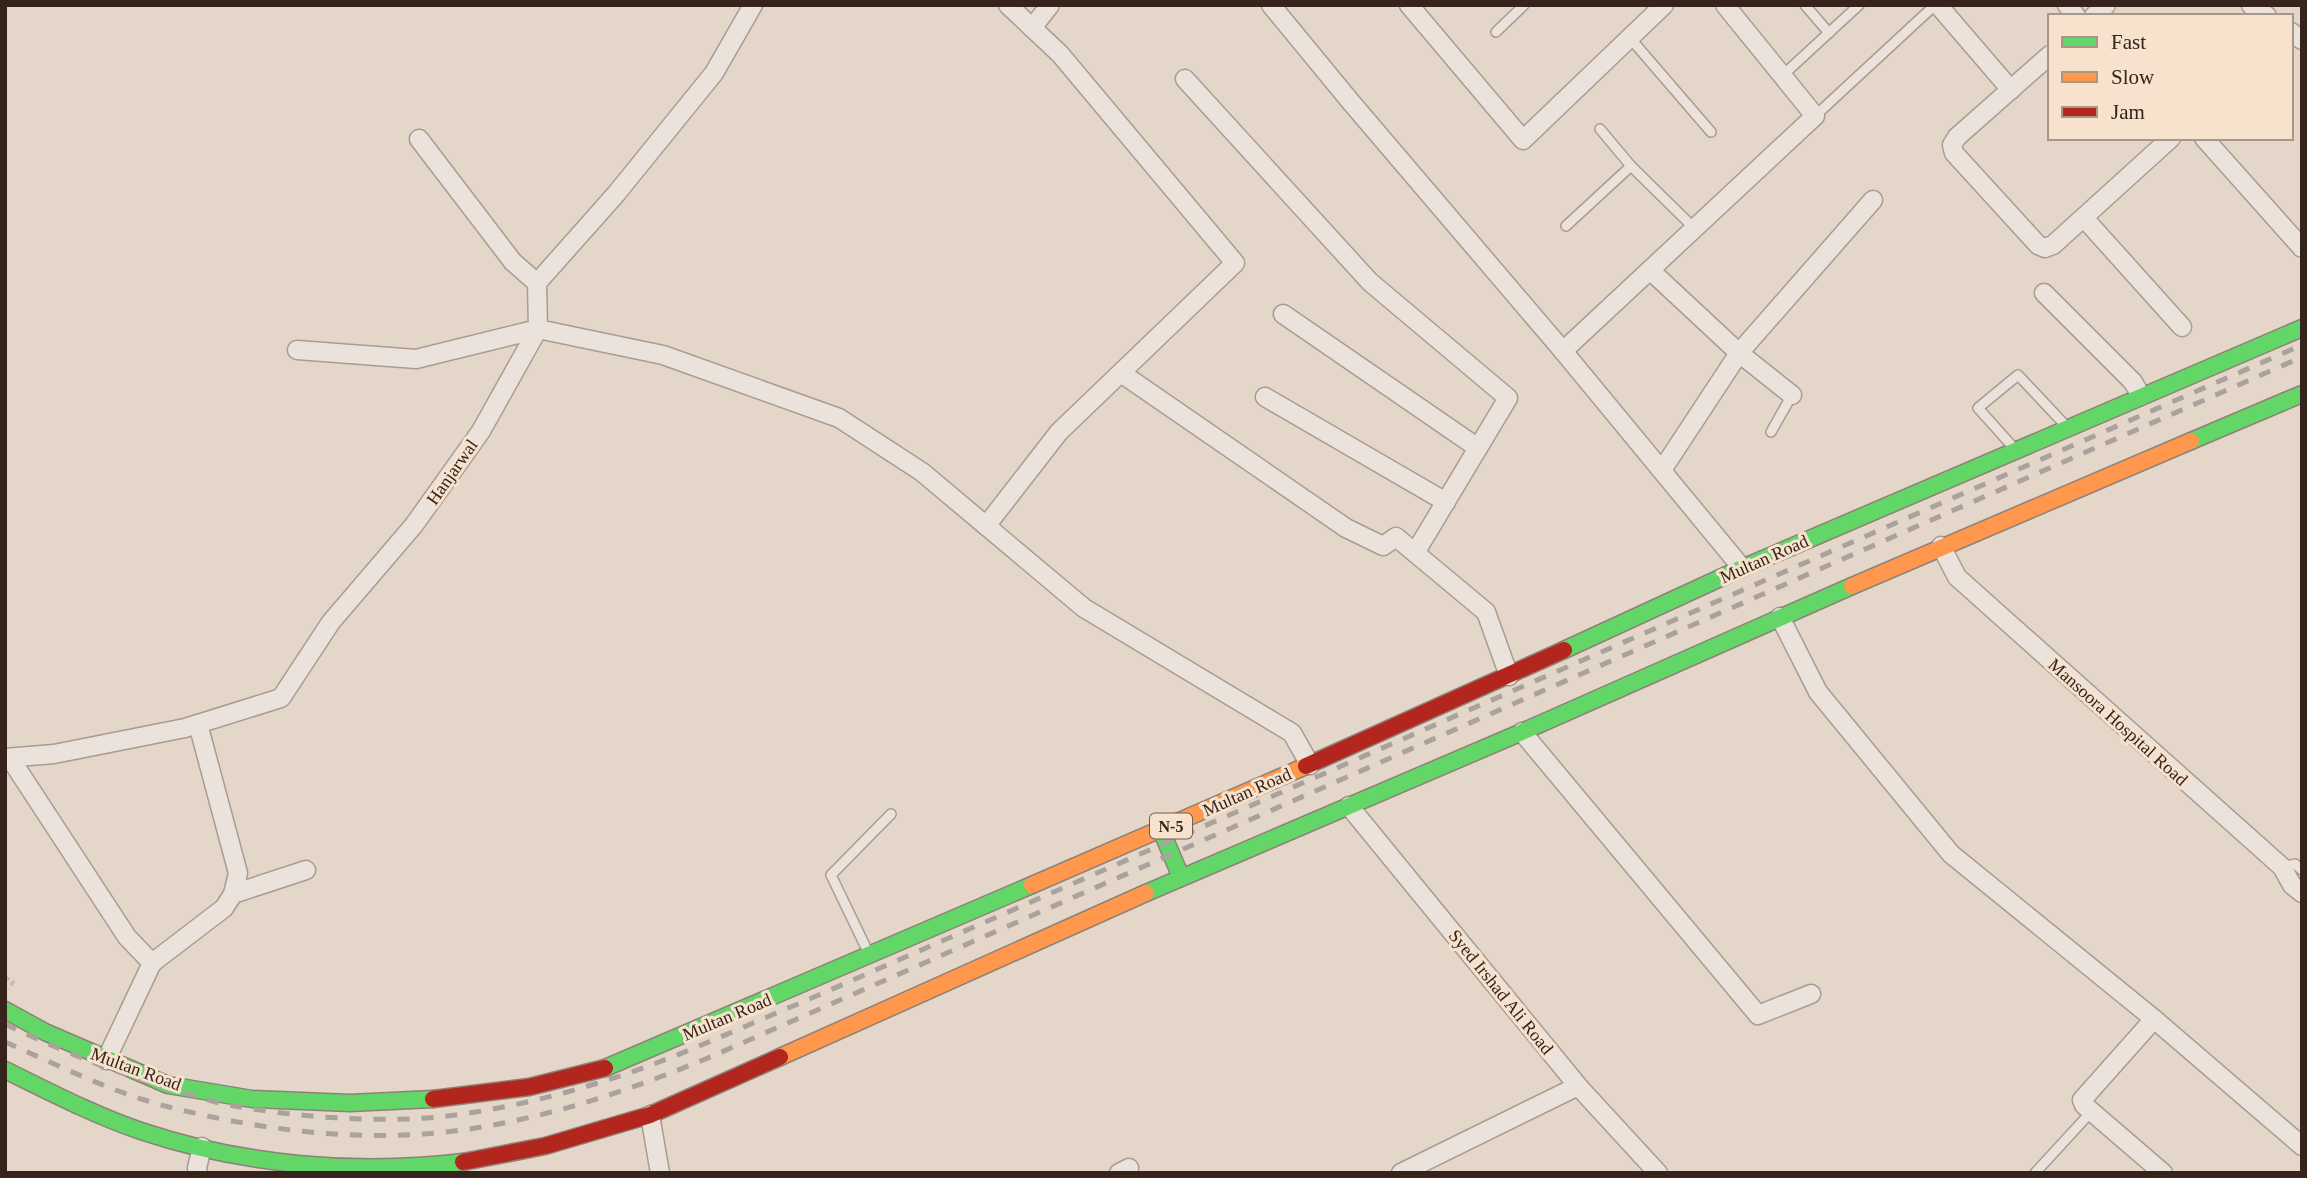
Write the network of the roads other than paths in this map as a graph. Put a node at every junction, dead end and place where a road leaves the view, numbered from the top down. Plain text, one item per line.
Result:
1 (753, 5) edge
2 (1008, 5) edge
3 (1050, 5) edge
4 (1271, 5) edge
5 (1409, 5) edge
6 (1524, 5) edge
7 (1664, 5) edge
8 (1805, 5) edge
9 (1859, 5) edge
10 (1936, 5) edge
11 (1731, 8) edge
12 (1032, 28) junction
13 (1496, 32) dead end
14 (1829, 33) junction
15 (1630, 38) junction
16 (2048, 57) edge
17 (1782, 76) junction
18 (1185, 79) dead end
19 (2011, 90) junction
20 (1815, 116) junction
21 (1600, 129) dead end
22 (1711, 132) dead end
23 (419, 139) dead end
24 (2169, 140) edge
25 (2206, 140) edge
26 (1631, 166) junction
27 (1873, 200) dead end
28 (2084, 218) junction
29 (1566, 226) dead end
30 (1695, 229) junction
31 (2302, 248) edge
32 (1651, 271) junction
33 (537, 283) junction
34 (2044, 293) dead end
35 (1283, 314) dead end
36 (2182, 327) dead end
37 (2302, 328) edge
38 (538, 329) junction
39 (297, 350) dead end
40 (1563, 351) junction
41 (1739, 353) junction
42 (1121, 373) junction
43 (2302, 394) edge
44 (1792, 396) joint
45 (2140, 396) junction
46 (1265, 397) dead end
47 (2068, 428) junction
48 (1771, 432) dead end
49 (1478, 447) junction
50 (2017, 451) junction
51 (1662, 470) junction
52 (1446, 502) junction
53 (986, 526) junction
54 (1941, 546) junction
55 (1415, 553) junction
56 (1742, 568) junction
57 (1780, 617) junction
58 (1509, 676) junction
59 (198, 724) junction
60 (1522, 732) junction
61 (8, 758) edge
62 (1310, 765) junction
63 (1349, 806) junction
64 (891, 814) dead end
65 (1161, 830) junction
66 (2282, 867) junction
67 (306, 870) dead end
68 (2302, 870) edge
69 (1181, 877) junction
70 (2302, 893) edge
71 (233, 894) junction
72 (869, 955) junction
73 (152, 964) junction
74 (1811, 994) dead end
75 (5, 1010) edge
76 (2154, 1019) junction
77 (106, 1060) junction
78 (5, 1070) edge
79 (1578, 1086) junction
80 (2092, 1111) junction
81 (650, 1115) junction
82 (2302, 1146) edge
83 (202, 1147) junction
84 (1651, 1170) edge
85 (2159, 1171) edge
86 (198, 1173) edge
87 (660, 1173) edge
88 (1401, 1173) edge
89 (2035, 1173) edge

1 - 33 street
2 - 12 street
3 - 12 street
4 - 40 street
5 - 15 street
6 - 13 lane
7 - 15 street
8 - 14 lane
9 - 14 lane
10 - 19 street
10 - 20 lane
11 - 17 street
12 - 42 street
14 - 17 lane
15 - 22 lane
16 - 19 street
17 - 20 street
18 - 49 street
19 - 28 street
20 - 30 street
21 - 26 lane
23 - 33 street
24 - 28 street
25 - 31 street
26 - 29 lane
26 - 30 lane
27 - 41 street
28 - 36 street
30 - 32 street
32 - 40 street
32 - 41 street
33 - 38 street
34 - 45 street
35 - 49 street
37 - 45 main road, Multan Road / N-5
38 - 39 street
38 - 53 street
38 - 59 street, Hanjarwal
40 - 51 street
41 - 44 street
41 - 51 street
42 - 53 street
42 - 55 street
43 - 54 main road
44 - 48 lane
45 - 47 main road, Multan Road / N-5
46 - 52 street
47 - 50 main road, Multan Road / N-5
47 - 50 lane
49 - 52 street
50 - 56 main road, Multan Road / N-5
51 - 56 street
52 - 55 street
53 - 62 street
54 - 57 main road
54 - 66 street, Mansoora Hospital Road
55 - 58 street
56 - 58 main road, Multan Road / N-5
57 - 60 main road
57 - 76 street
58 - 62 main road, Multan Road / N-5
59 - 61 street, Hanjarwal
59 - 71 street
60 - 63 main road
60 - 74 street
61 - 73 street
62 - 65 main road, Multan Road / N-5
63 - 69 main road
63 - 79 street, Syed Irshad Ali Road
64 - 72 lane
65 - 69 main road
65 - 72 main road, Multan Road / N-5
66 - 68 lane
66 - 70 street, Mansoora Hospital Road
67 - 71 street
69 - 81 main road
71 - 73 street
72 - 77 main road, Multan Road / N-5
73 - 77 street
75 - 77 main road, Multan Road / N-5
76 - 80 street
76 - 82 street
78 - 83 main road
79 - 84 street, Syed Irshad Ali Road
79 - 88 street
80 - 85 street
80 - 89 lane
81 - 83 main road
81 - 87 street
83 - 86 street

